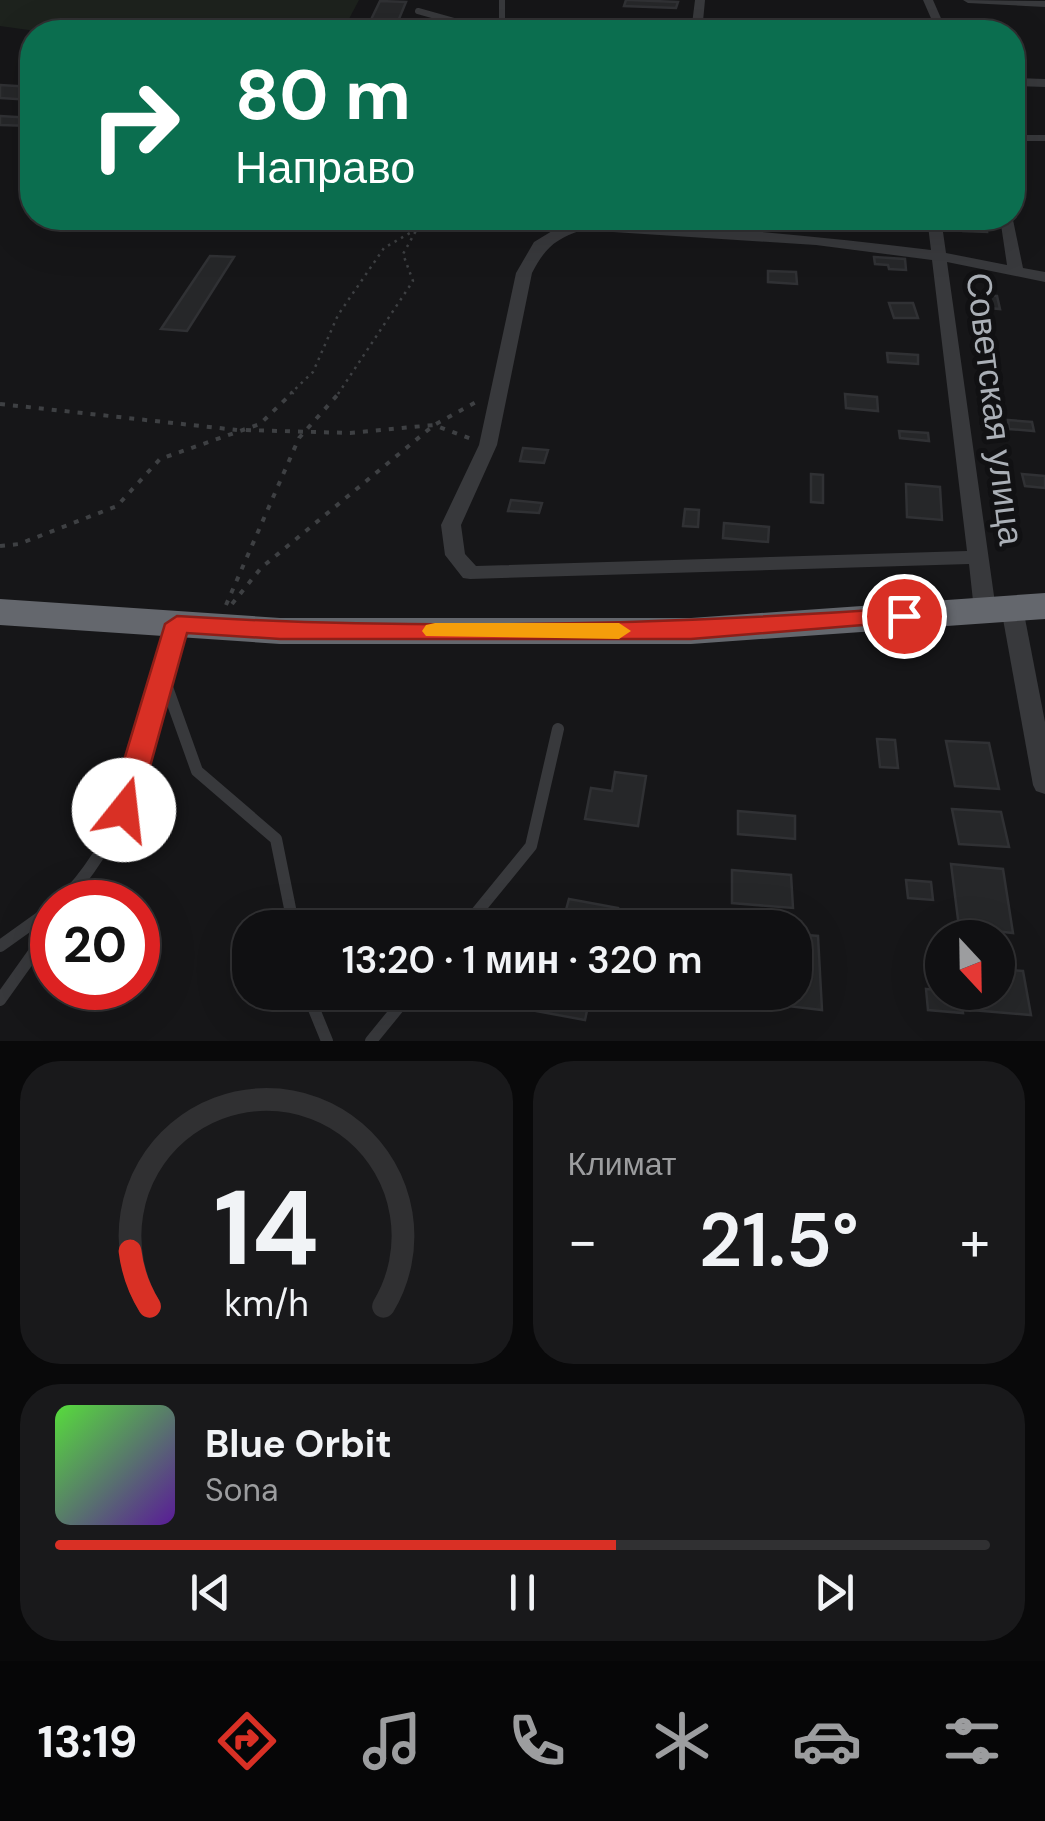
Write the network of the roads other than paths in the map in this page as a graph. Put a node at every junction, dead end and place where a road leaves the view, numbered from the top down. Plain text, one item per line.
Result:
1 (968, 0) edge
2 (1045, 4) edge
3 (418, 11) dead end
4 (450, 20) edge
5 (570, 230) edge
6 (727, 230) edge
7 (936, 230) edge
8 (1009, 230) edge
9 (940, 256) junction
10 (1016, 271) junction
11 (1045, 277) edge
12 (978, 557) junction
13 (1014, 608) edge
14 (0, 612) edge
15 (177, 624) junction
16 (163, 674) junction
17 (558, 729) dead end
18 (1045, 786) edge
19 (85, 880) edge
20 (290, 910) edge
21 (479, 910) edge
22 (30, 925) edge
23 (0, 946) edge
24 (30, 958) edge
25 (0, 1000) edge
26 (314, 1010) edge
27 (396, 1010) edge
28 (327, 1041) edge
29 (371, 1041) edge

1 - 2 street
3 - 4 lane
5 - 12 street
6 - 9 street
7 - 9 street, Советская улица
8 - 10 street
9 - 10 street
9 - 12 street, Советская улица
10 - 11 street
12 - 13 street, Советская улица
13 - 15 highway
13 - 18 street, Советская улица
14 - 15 highway
15 - 16 lane
16 - 19 lane
16 - 20 lane
17 - 21 lane
22 - 23 lane
24 - 25 lane
26 - 28 lane
27 - 29 lane

